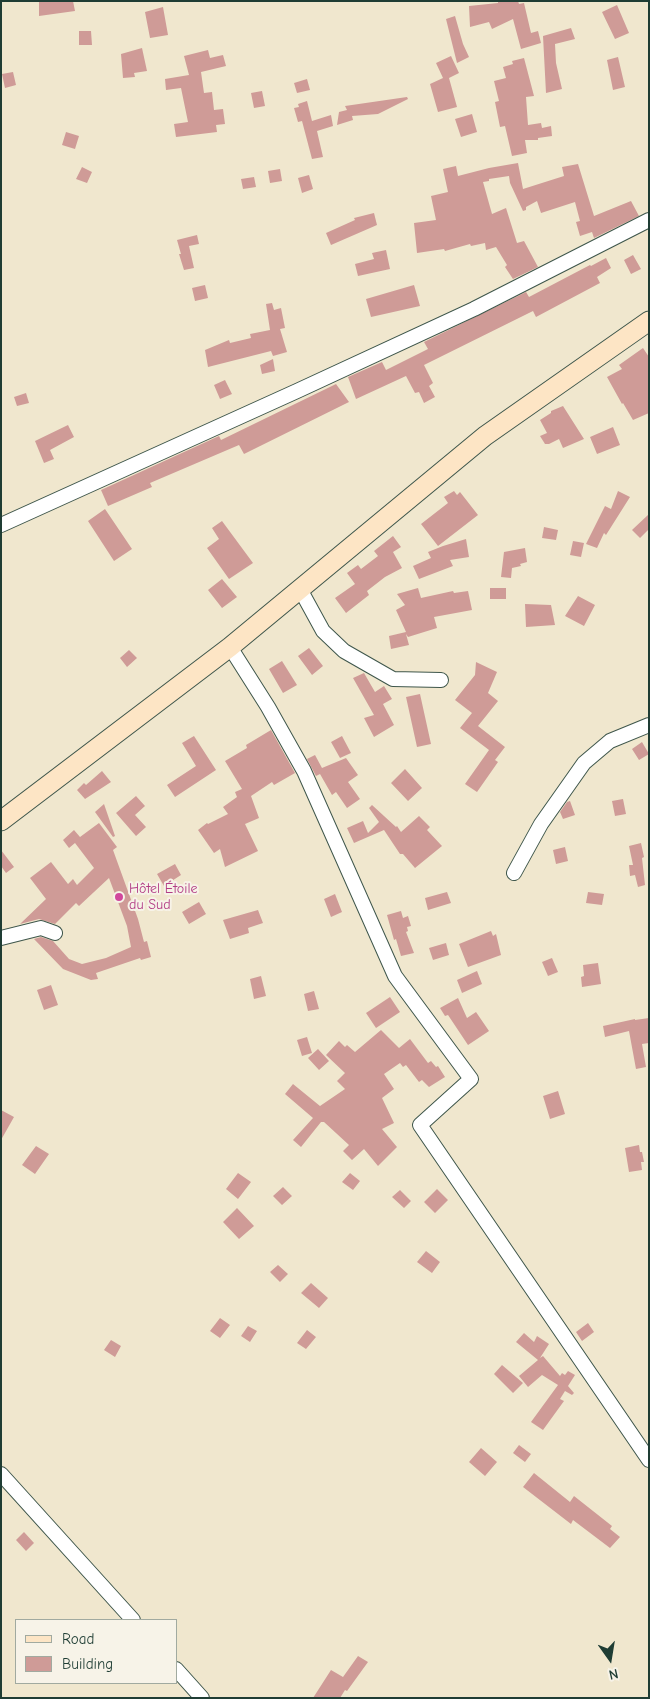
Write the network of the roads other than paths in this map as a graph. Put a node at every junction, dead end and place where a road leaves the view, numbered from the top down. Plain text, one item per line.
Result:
1 (649, 220) edge
2 (649, 321) edge
3 (1, 525) edge
4 (300, 589) junction
5 (230, 647) junction
6 (441, 680) dead end
7 (649, 725) edge
8 (1, 821) edge
9 (514, 873) dead end
10 (56, 933) dead end
11 (1, 938) edge
12 (649, 1460) edge
13 (1, 1474) edge
14 (132, 1619) edge
15 (178, 1671) edge
16 (202, 1698) edge

1 - 3 street
2 - 4 main road
4 - 5 main road
4 - 6 street
5 - 8 main road
5 - 12 street
7 - 9 street
10 - 11 street
13 - 14 street
15 - 16 street

